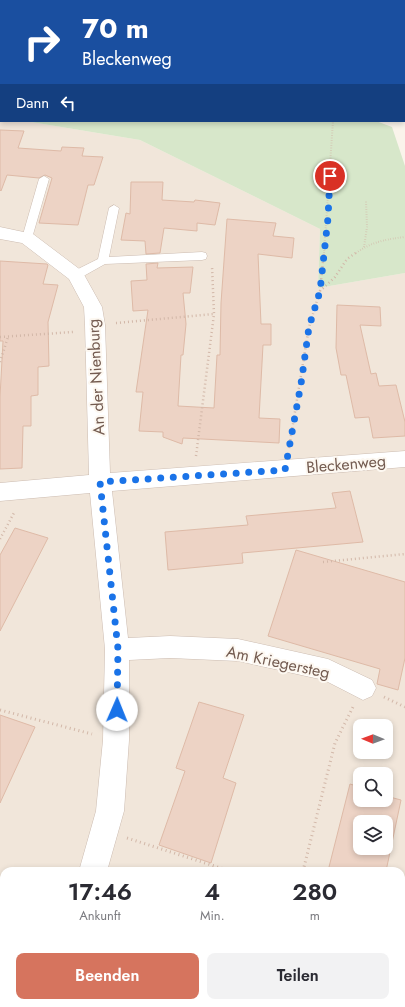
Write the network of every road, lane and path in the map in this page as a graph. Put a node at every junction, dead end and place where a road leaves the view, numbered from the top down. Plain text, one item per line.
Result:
1 (333, 122) edge
2 (44, 179) dead end
3 (366, 201) dead end
4 (114, 208) dead end
5 (0, 233) edge
6 (405, 237) edge
7 (26, 238) junction
8 (364, 247) junction
9 (202, 256) joint
10 (103, 261) junction
11 (76, 275) junction
12 (320, 291) junction
13 (214, 314) junction
14 (96, 328) junction
15 (0, 337) edge
16 (8, 337) junction
17 (0, 362) edge
18 (405, 459) edge
19 (285, 470) junction
20 (193, 476) junction
21 (100, 482) junction
22 (27, 490) junction
23 (0, 492) edge
24 (0, 539) edge
25 (405, 554) edge
26 (323, 562) dead end
27 (118, 649) junction
28 (363, 688) joint
29 (0, 710) edge
30 (116, 740) junction
31 (104, 830) junction
32 (94, 867) edge
33 (218, 867) edge
34 (303, 867) edge

1 - 12 path
2 - 7 lane
3 - 8 path
4 - 10 lane
5 - 7 street, An der Nienburg
6 - 8 path
7 - 11 street, An der Nienburg
8 - 12 path
9 - 10 lane
9 - 13 path
10 - 11 lane
11 - 14 street, An der Nienburg
12 - 19 path
13 - 14 path
13 - 20 path
14 - 16 path
14 - 21 street, An der Nienburg
15 - 16 path
16 - 17 path
18 - 19 street, Bleckenweg
19 - 20 street, Bleckenweg
20 - 21 street, Bleckenweg
21 - 22 street, Bleckenweg
21 - 27 street
22 - 23 street, Bleckenweg
22 - 24 path
25 - 26 path
27 - 28 street, Am Kriegersteg
27 - 30 street
28 - 34 path
29 - 30 path
30 - 31 street
31 - 32 street
31 - 33 path

